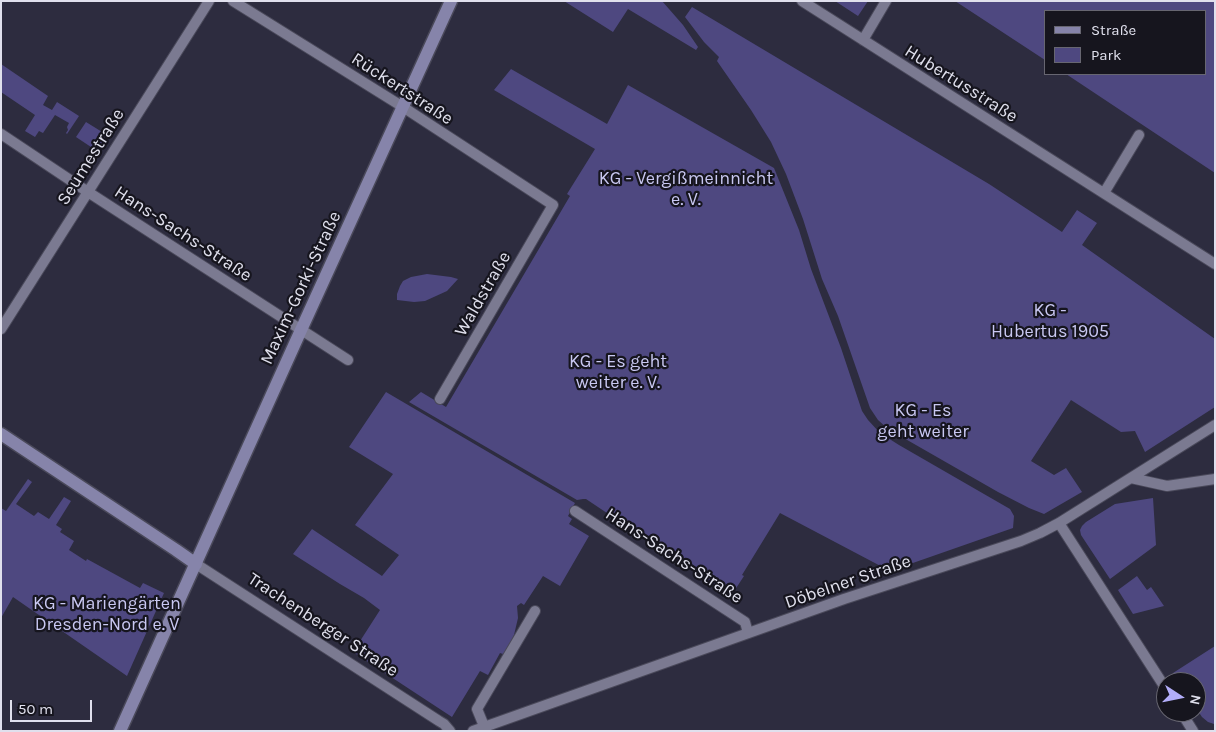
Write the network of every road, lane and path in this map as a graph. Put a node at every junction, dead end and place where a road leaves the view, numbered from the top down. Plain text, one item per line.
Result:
1 (209, 1) edge
2 (233, 1) edge
3 (451, 1) edge
4 (802, 1) edge
5 (886, 1) edge
6 (862, 40) junction
7 (403, 107) junction
8 (1, 134) edge
9 (1139, 135) dead end
10 (88, 192) junction
11 (1104, 194) junction
12 (553, 205) joint
13 (1215, 264) edge
14 (1, 329) edge
15 (301, 330) junction
16 (348, 360) dead end
17 (440, 399) dead end
18 (1215, 425) edge
19 (1, 434) edge
20 (1131, 478) junction
21 (1215, 479) edge
22 (575, 511) dead end
23 (1059, 523) junction
24 (196, 564) junction
25 (534, 611) dead end
26 (748, 634) junction
27 (1156, 673) edge
28 (484, 726) junction
29 (120, 731) edge
30 (450, 731) edge
31 (473, 731) edge

1 - 10 street, Seumestraße
2 - 7 street, Rückertstraße
3 - 7 street, Maxim-Gorki-Straße
4 - 6 street, Hubertusstraße
5 - 6 street
6 - 11 street, Hubertusstraße
7 - 12 street, Rückertstraße
7 - 15 street, Maxim-Gorki-Straße
8 - 10 street, Hans-Sachs-Straße
9 - 11 street
10 - 14 street, Seumestraße
10 - 15 street, Hans-Sachs-Straße
11 - 13 street, Hubertusstraße
12 - 17 street, Waldstraße
15 - 16 street, Hans-Sachs-Straße
15 - 24 street, Maxim-Gorki-Straße
18 - 20 street, Döbelner Straße
19 - 24 street, Trachenberger Straße
20 - 21 street
20 - 23 street, Döbelner Straße
22 - 26 street, Hans-Sachs-Straße
23 - 26 street, Döbelner Straße
23 - 27 street
24 - 29 street, Maxim-Gorki-Straße
24 - 30 street, Trachenberger Straße
25 - 28 street
26 - 28 street, Döbelner Straße
28 - 31 street, Döbelner Straße

